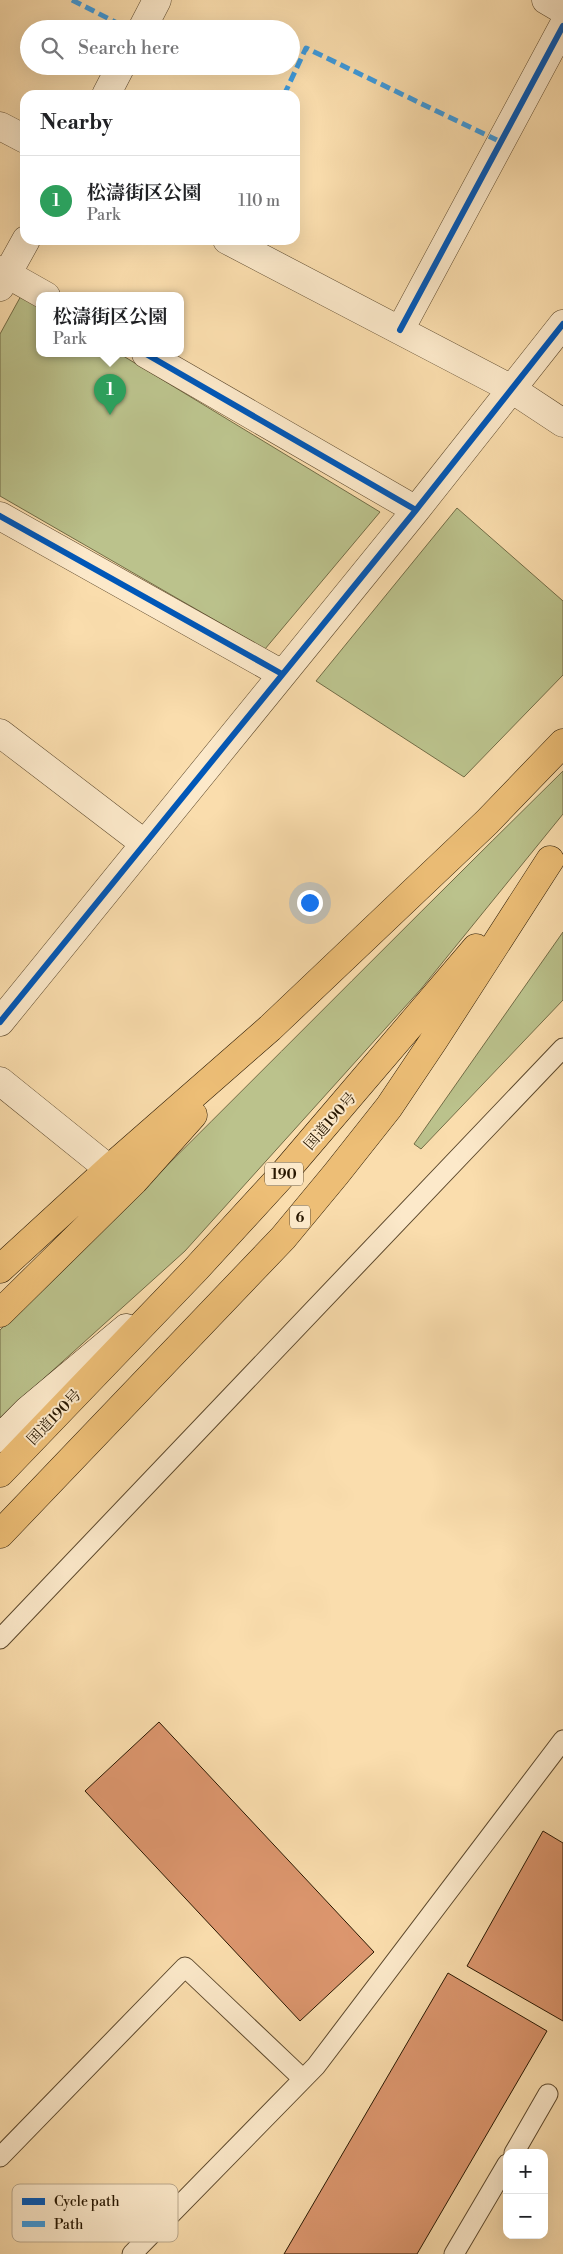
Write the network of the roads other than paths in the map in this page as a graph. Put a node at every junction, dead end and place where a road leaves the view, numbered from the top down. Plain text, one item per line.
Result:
1 (157, 0) edge
2 (546, 0) edge
3 (563, 10) edge
4 (147, 20) edge
5 (563, 26) edge
6 (116, 75) edge
7 (109, 90) edge
8 (0, 126) edge
9 (20, 136) edge
10 (23, 245) edge
11 (237, 245) edge
12 (2, 277) edge
13 (37, 292) edge
14 (563, 324) edge
15 (400, 330) junction
16 (151, 357) edge
17 (510, 388) junction
18 (563, 423) edge
19 (416, 510) junction
20 (0, 516) edge
21 (282, 674) junction
22 (0, 733) edge
23 (563, 743) edge
24 (145, 844) junction
25 (557, 852) edge
26 (0, 1022) edge
27 (270, 1028) junction
28 (563, 1048) edge
29 (0, 1081) edge
30 (109, 1169) junction
31 (0, 1269) edge
32 (196, 1269) junction
33 (0, 1312) edge
34 (0, 1438) edge
35 (0, 1473) edge
36 (0, 1534) edge
37 (0, 1639) edge
38 (563, 1740) edge
39 (303, 2079) junction
40 (548, 2094) dead end
41 (516, 2149) edge
42 (0, 2157) edge
43 (503, 2171) edge
44 (178, 2207) edge
45 (144, 2242) edge
46 (132, 2254) edge
47 (454, 2254) edge

1 - 4 street
2 - 3 street
5 - 15 street
6 - 7 street
8 - 9 street
10 - 12 street
11 - 15 street
12 - 13 street
14 - 17 street
15 - 17 street
16 - 19 street
17 - 18 street
17 - 19 street
19 - 21 street
20 - 21 street
21 - 24 street
22 - 24 street
23 - 27 highway
24 - 26 street
25 - 32 highway, 国道190号 / 190
25 - 36 highway, 6
27 - 30 highway
27 - 33 highway
28 - 37 lane
29 - 30 street
30 - 31 highway
32 - 34 street
32 - 35 highway, 国道190号 / 190
38 - 39 lane
39 - 42 lane
39 - 44 lane
40 - 41 lane
43 - 47 lane
45 - 46 lane

